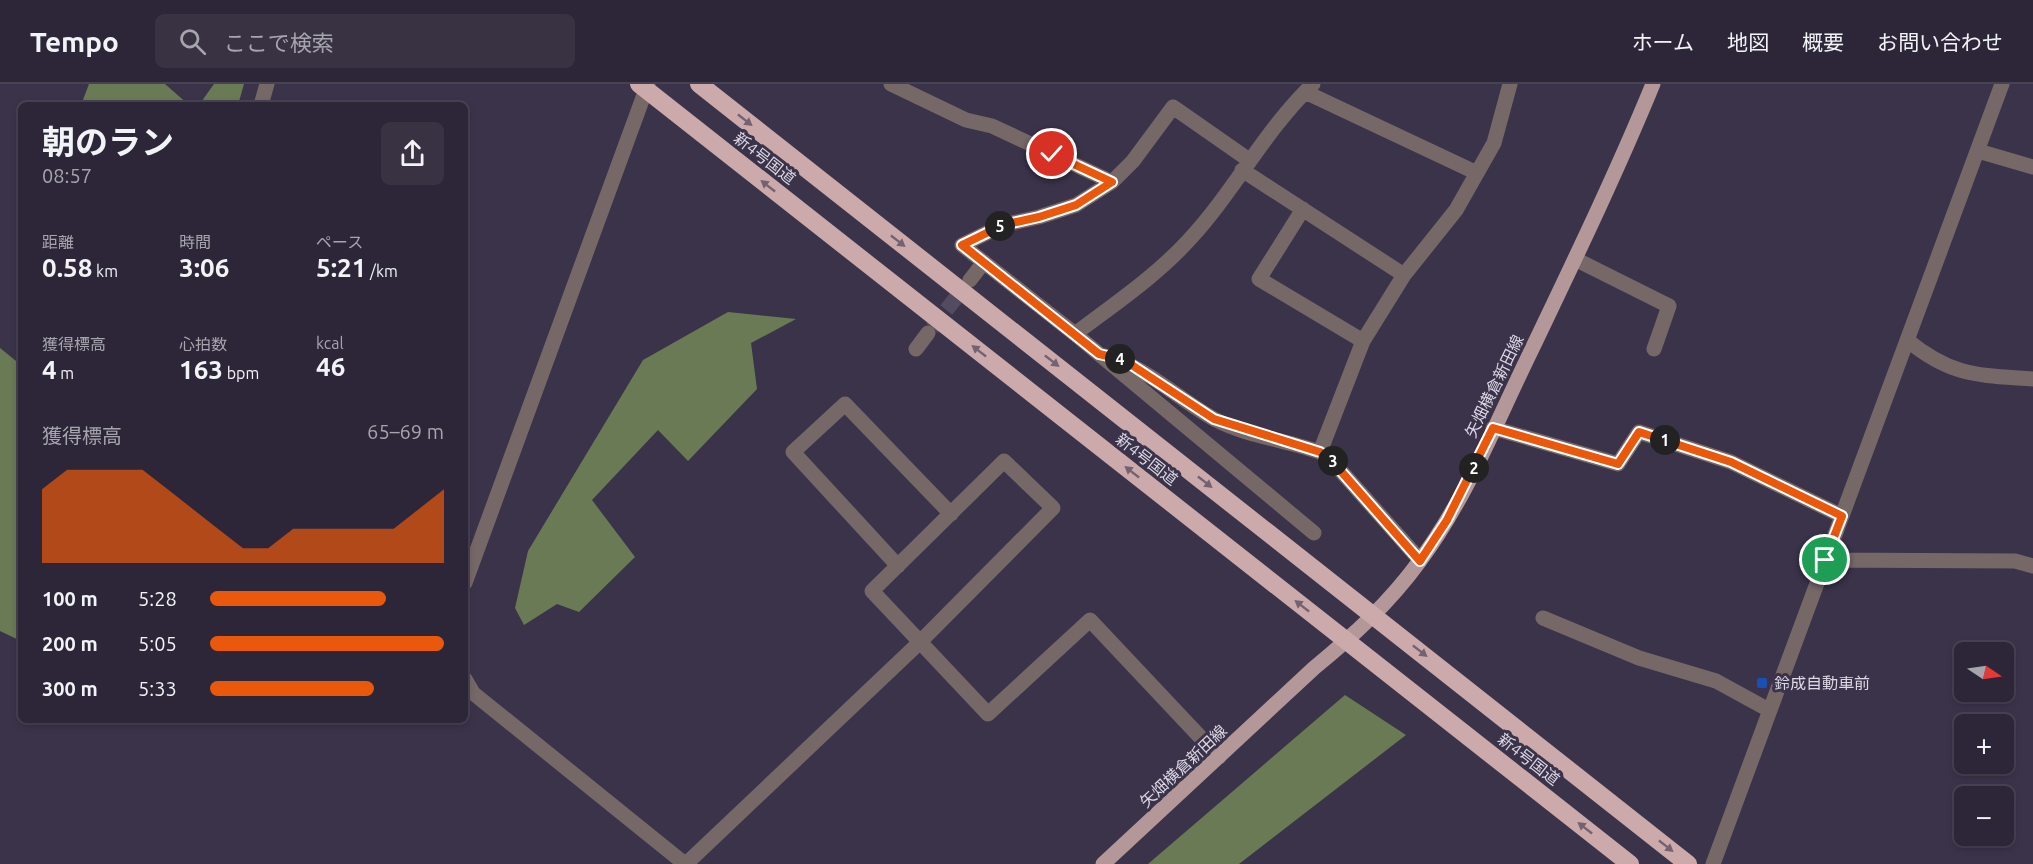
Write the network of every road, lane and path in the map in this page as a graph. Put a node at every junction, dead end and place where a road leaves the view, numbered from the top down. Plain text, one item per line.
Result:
1 (267, 84) edge
2 (699, 84) edge
3 (891, 84) edge
4 (1510, 84) edge
5 (1653, 84) edge
6 (2002, 84) edge
7 (644, 86) edge
8 (1309, 88) edge
9 (262, 102) edge
10 (1978, 151) junction
11 (1245, 165) junction
12 (2033, 167) edge
13 (1478, 173) junction
14 (1112, 182) junction
15 (1302, 209) junction
16 (1575, 259) junction
17 (984, 262) junction
18 (1404, 274) junction
19 (970, 280) tunnel mouth
20 (928, 333) tunnel mouth
21 (1075, 334) junction
22 (1907, 340) junction
23 (1363, 341) junction
24 (916, 349) dead end
25 (1654, 349) dead end
26 (1099, 354) junction
27 (2033, 379) edge
28 (1493, 428) junction
29 (1320, 452) junction
30 (951, 514) junction
31 (1842, 516) junction
32 (1314, 533) dead end
33 (1825, 560) junction
34 (1420, 561) junction
35 (898, 566) junction
36 (2033, 566) edge
37 (468, 575) edge
38 (1374, 615) junction
39 (1543, 618) dead end
40 (920, 642) junction
41 (1348, 642) junction
42 (468, 686) edge
43 (1769, 710) junction
44 (1219, 757) junction
45 (685, 864) edge
46 (1103, 864) edge
47 (1630, 864) edge
48 (1688, 864) edge
49 (1713, 864) edge

1 - 9 street
2 -> 38 highway, 新4号国道
3 - 14 street
4 - 13 street
5 - 16 main road, 矢畑横倉新田線
6 - 10 street
7 - 37 street
41 -> 7 highway, 新4号国道
8 - 11 street
8 - 13 street
10 - 12 street
10 - 22 street
11 - 14 street
11 - 15 street
11 - 21 street
13 - 18 street
14 - 17 street
15 - 18 street
15 - 23 street
16 - 25 street
16 - 28 main road, 矢畑横倉新田線
17 - 19 street
17 - 21 street
18 - 23 street
20 - 24 street
21 - 26 street
22 - 27 street
22 - 31 street
23 - 29 street
26 - 29 street
26 - 32 street
28 - 31 street
28 - 34 main road, 矢畑横倉新田線
29 - 34 street
30 - 35 street
30 - 35 street
30 - 40 street
31 - 33 street
33 - 36 street
33 - 43 street
34 - 38 main road, 矢畑横倉新田線
35 - 40 street
38 - 41 main road, 矢畑横倉新田線
38 -> 48 highway, 新4号国道
39 - 43 street
40 - 44 street
40 - 45 street
41 - 44 main road, 矢畑横倉新田線
47 -> 41 highway, 新4号国道
42 - 45 street
43 - 49 street
44 - 46 main road, 矢畑横倉新田線

